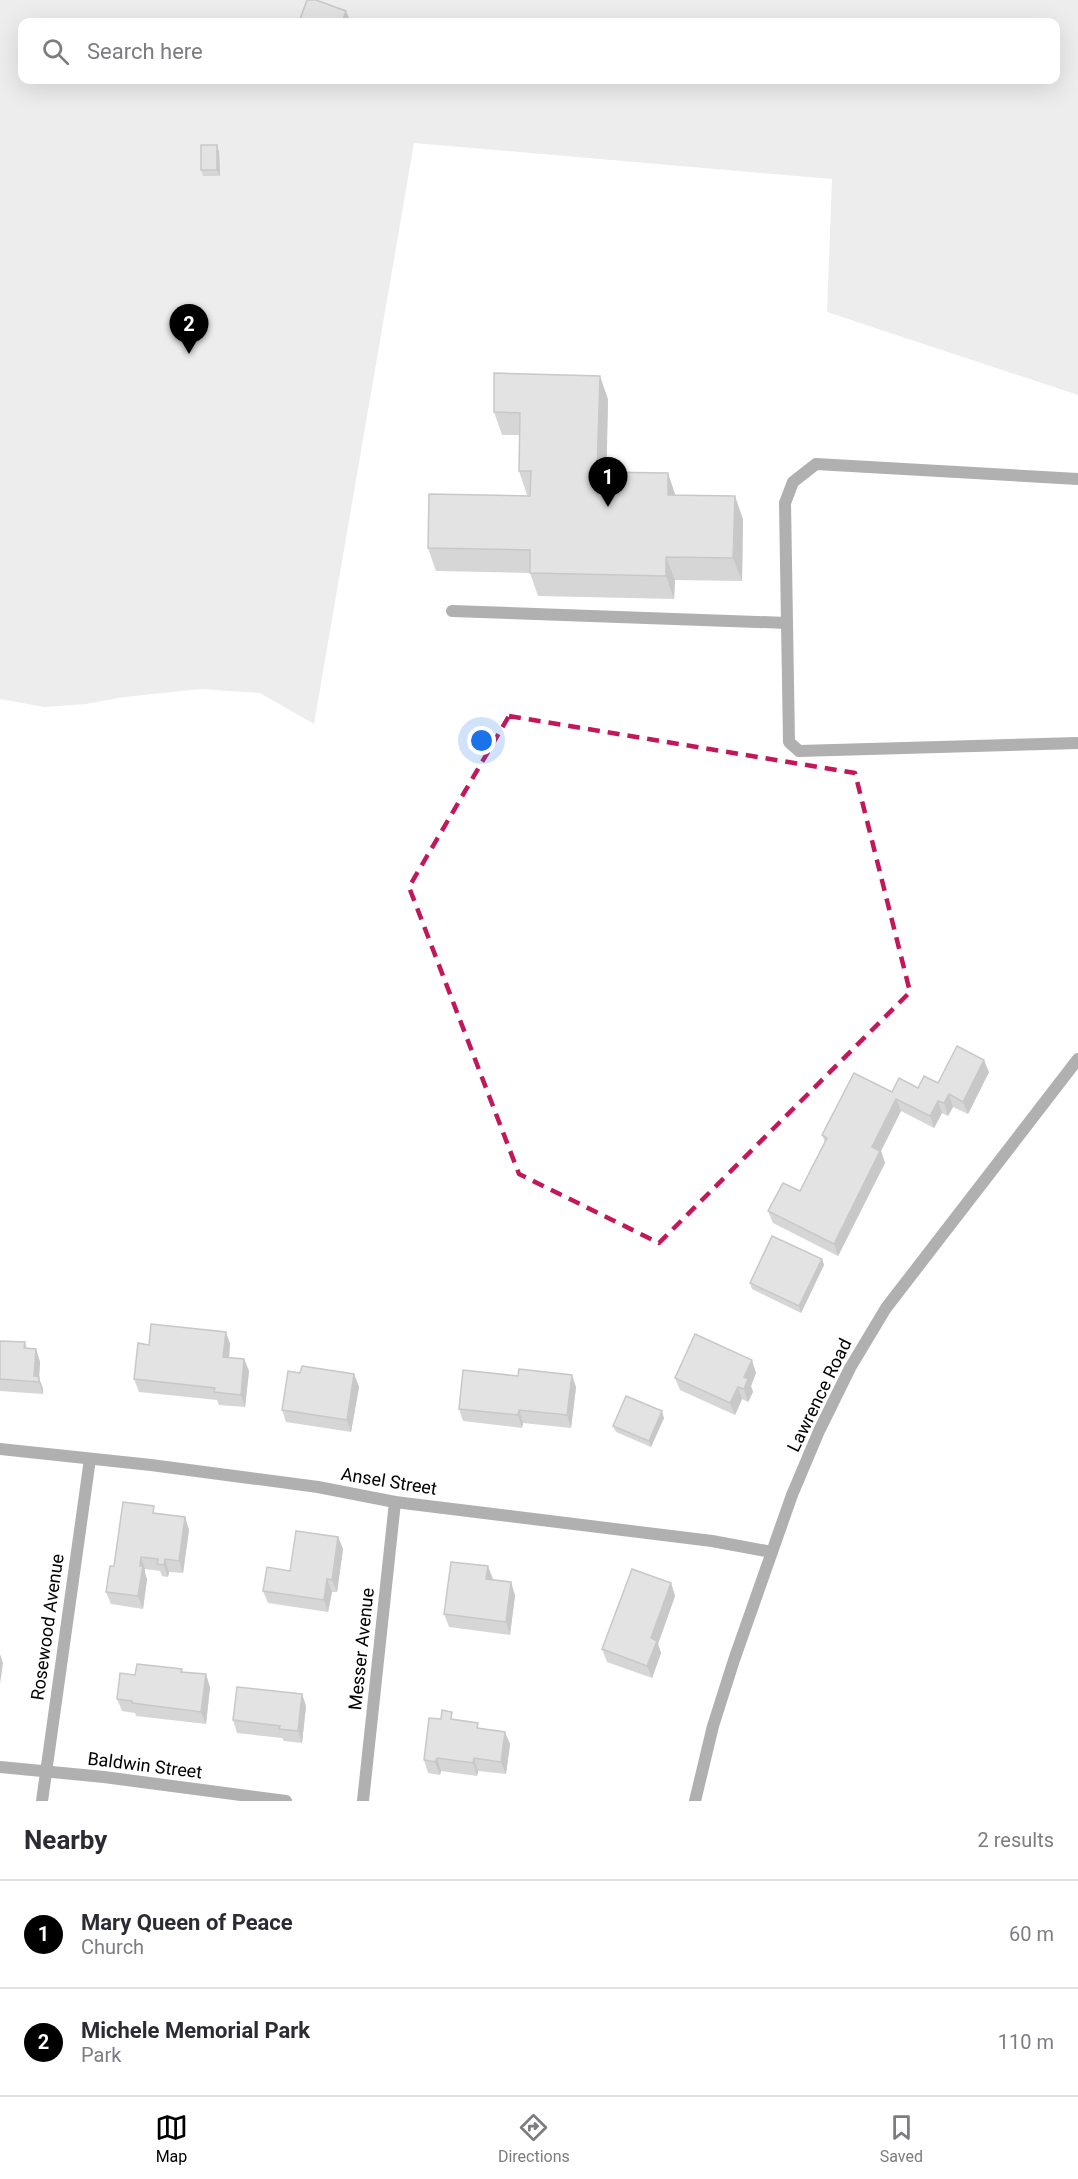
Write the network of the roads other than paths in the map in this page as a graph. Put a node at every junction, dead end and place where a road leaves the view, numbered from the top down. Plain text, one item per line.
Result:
1 (1078, 479) edge
2 (452, 611) dead end
3 (787, 623) junction
4 (1078, 743) edge
5 (1078, 1059) edge
6 (0, 1449) edge
7 (90, 1459) junction
8 (395, 1502) junction
9 (772, 1552) junction
10 (0, 1767) edge
11 (45, 1772) junction
12 (42, 1801) edge
13 (286, 1801) edge
14 (363, 1801) edge
15 (695, 1801) edge

1 - 3 street
2 - 3 street
3 - 4 street
5 - 9 street, Lawrence Road
6 - 7 street, Ansel Street
7 - 8 street, Ansel Street
7 - 11 street, Rosewood Avenue
8 - 9 street, Ansel Street
8 - 14 street, Messer Avenue
9 - 15 street, Lawrence Road
10 - 11 street, Baldwin Street
11 - 12 street, Rosewood Avenue
11 - 13 street, Baldwin Street

